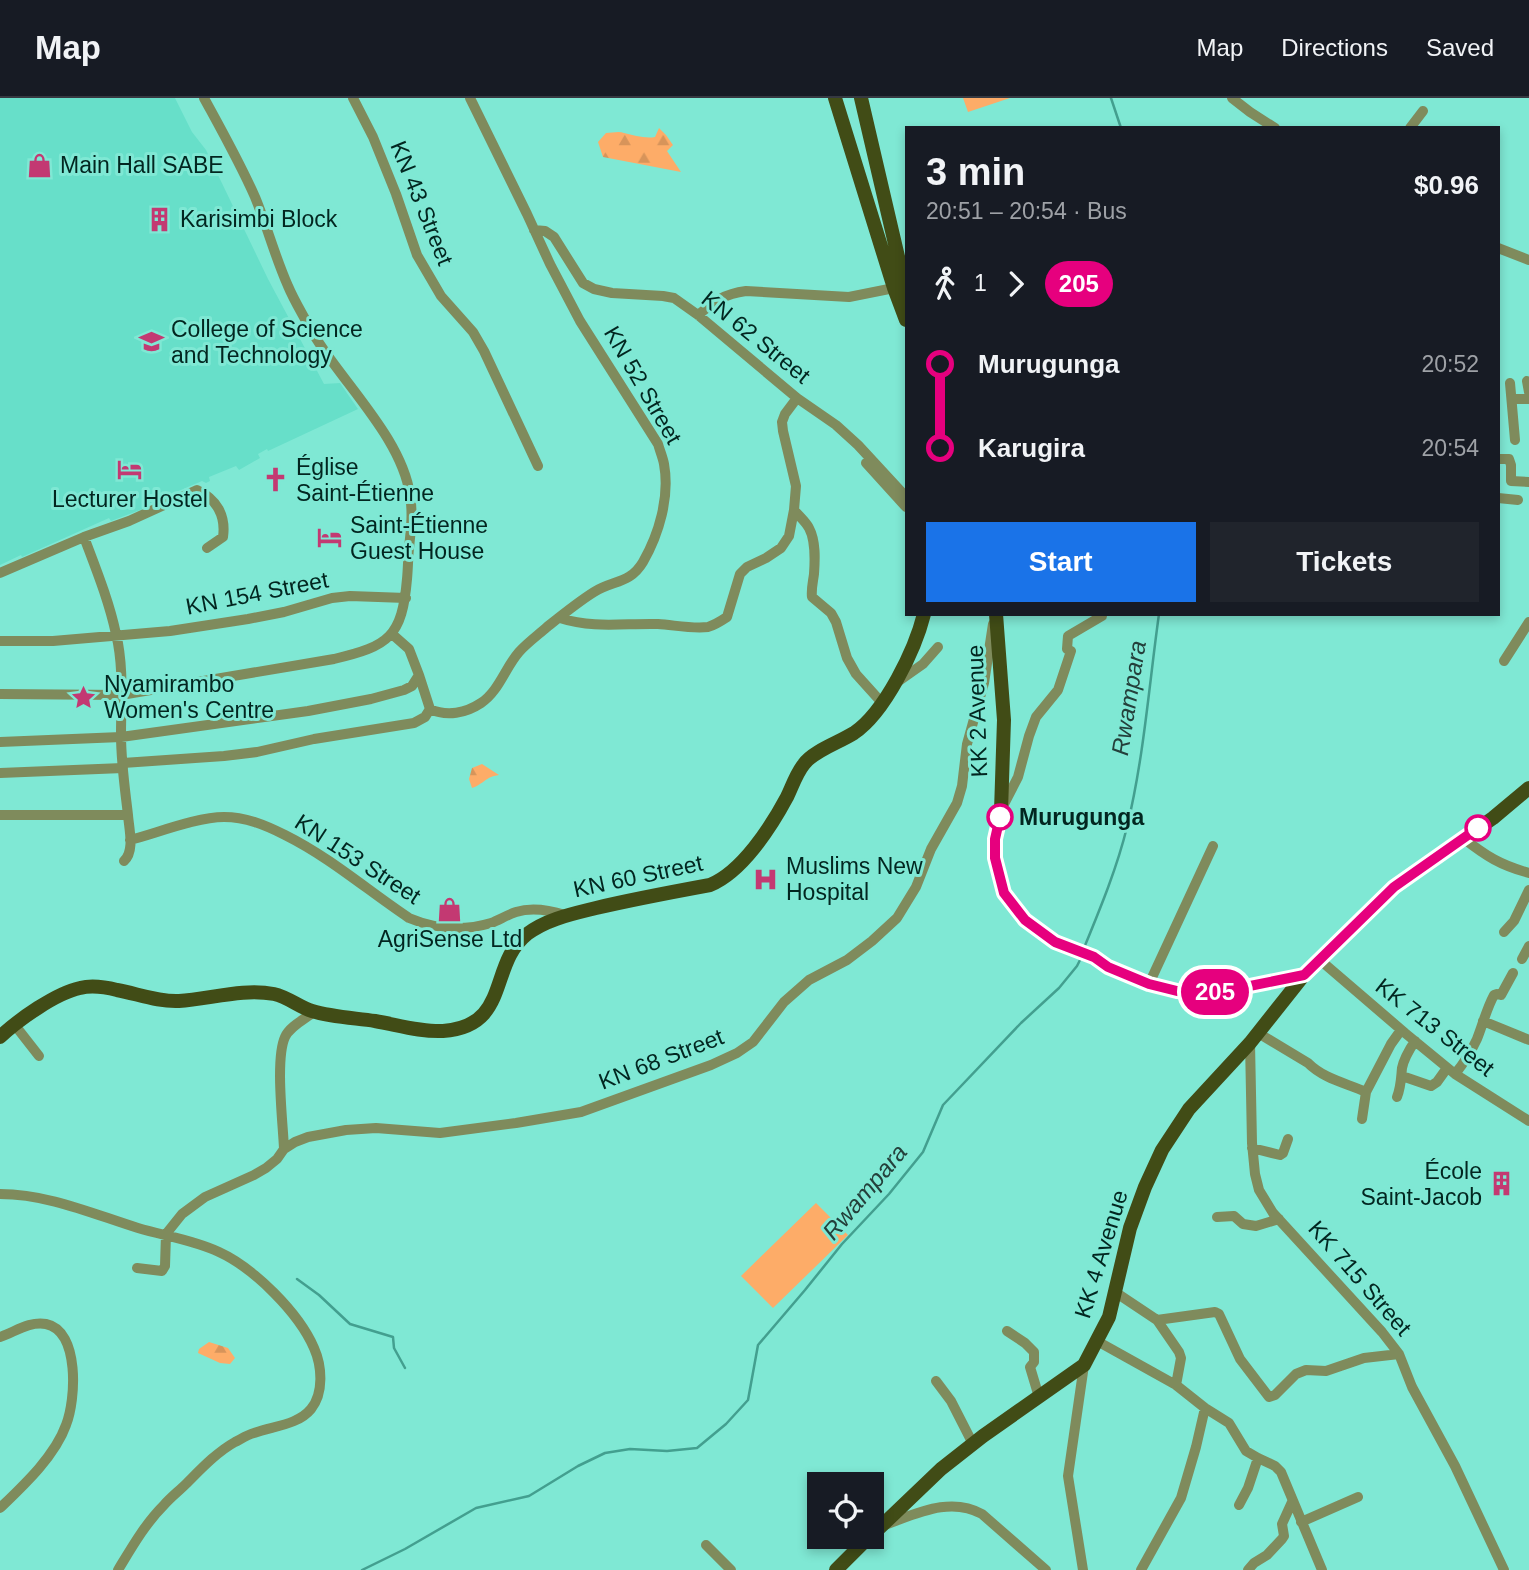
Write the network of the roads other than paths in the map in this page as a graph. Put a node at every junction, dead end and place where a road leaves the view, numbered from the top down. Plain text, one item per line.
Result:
1 (204, 98) edge
2 (353, 98) edge
3 (470, 98) edge
4 (835, 98) edge
5 (860, 98) edge
6 (1232, 98) edge
7 (1423, 111) dead end
8 (1272, 126) edge
9 (1412, 126) edge
10 (534, 230) junction
11 (1500, 250) edge
12 (1529, 260) edge
13 (900, 290) edge
14 (905, 309) edge
15 (698, 315) junction
16 (1510, 383) dead end
17 (797, 398) junction
18 (1529, 399) edge
19 (1512, 400) junction
20 (846, 435) junction
21 (1515, 440) dead end
22 (1500, 459) edge
23 (538, 467) dead end
24 (1529, 482) edge
25 (905, 496) edge
26 (1500, 498) edge
27 (1518, 500) dead end
28 (905, 506) edge
29 (794, 510) junction
30 (84, 537) junction
31 (207, 548) dead end
32 (0, 573) edge
33 (406, 598) junction
34 (923, 616) edge
35 (995, 616) edge
36 (995, 616) edge
37 (1102, 616) edge
38 (560, 618) junction
39 (1529, 622) edge
40 (392, 634) junction
41 (117, 635) junction
42 (0, 642) edge
43 (938, 647) dead end
44 (1504, 661) dead end
45 (419, 675) junction
46 (894, 684) junction
47 (0, 694) edge
48 (121, 695) junction
49 (883, 704) junction
50 (430, 709) junction
51 (121, 737) junction
52 (0, 742) edge
53 (123, 766) junction
54 (0, 773) edge
55 (1529, 788) edge
56 (1001, 811) junction
57 (0, 815) edge
58 (128, 815) junction
59 (1463, 838) junction
60 (130, 840) junction
61 (1213, 846) dead end
62 (124, 861) dead end
63 (1529, 873) edge
64 (1529, 890) edge
65 (565, 915) junction
66 (1504, 932) dead end
67 (1529, 946) edge
68 (1522, 959) dead end
69 (1321, 960) junction
70 (1513, 973) dead end
71 (1304, 975) junction
72 (1149, 984) junction
73 (314, 1012) junction
74 (1483, 1021) junction
75 (14, 1024) junction
76 (1401, 1030) junction
77 (0, 1037) edge
78 (1254, 1038) junction
79 (1529, 1040) edge
80 (1415, 1041) junction
81 (39, 1056) dead end
82 (1451, 1071) junction
83 (1402, 1076) junction
84 (1366, 1093) junction
85 (1397, 1097) dead end
86 (1362, 1119) dead end
87 (1529, 1121) edge
88 (1288, 1139) dead end
89 (1252, 1148) junction
90 (284, 1150) junction
91 (0, 1194) edge
92 (1217, 1217) dead end
93 (1279, 1219) junction
94 (166, 1234) junction
95 (137, 1268) dead end
96 (1115, 1292) junction
97 (1157, 1320) junction
98 (1007, 1331) dead end
99 (0, 1337) edge
100 (1097, 1340) junction
101 (1399, 1354) junction
102 (1084, 1365) junction
103 (936, 1381) dead end
104 (1176, 1385) junction
105 (1039, 1396) junction
106 (1205, 1408) junction
107 (974, 1444) junction
108 (1258, 1458) junction
109 (1358, 1497) dead end
110 (1292, 1502) junction
111 (1239, 1505) dead end
112 (0, 1508) edge
113 (1301, 1522) junction
114 (884, 1523) edge
115 (884, 1528) edge
116 (706, 1545) dead end
117 (857, 1549) edge
118 (118, 1570) edge
119 (731, 1570) edge
120 (836, 1570) edge
121 (1046, 1570) edge
122 (1083, 1570) edge
123 (1141, 1570) edge
124 (1248, 1570) edge
125 (1322, 1570) edge
126 (1504, 1570) edge

1 - 33 street
2 - 23 street, KN 43 Street
3 - 10 street, KN 52 Street
4 - 13 main road
5 - 13 main road
6 - 8 street
7 - 9 street
10 - 15 street, KN 62 Street
10 - 38 street, KN 52 Street
11 - 12 street
13 - 14 main road
13 - 15 street
15 - 17 street, KN 62 Street
16 - 19 street
17 - 20 street, KN 62 Street
17 - 29 street
18 - 19 street
19 - 21 street
20 - 25 street, KN 62 Street
20 - 28 street, KN 62 Street
22 - 24 street
26 - 27 street
29 - 38 street
29 - 49 street
30 - 31 street
30 - 32 street
30 - 41 street
33 - 40 street
33 - 41 street, KN 154 Street
34 - 46 main road, KN 60 Street
35 - 56 main road, KK 2 Avenue
36 - 90 street, KN 68 Street
37 - 56 street
38 - 50 street, KN 52 Street
39 - 44 street
40 - 45 street
40 - 48 street
41 - 42 street, KN 154 Street
41 - 48 street
43 - 46 street
45 - 50 street
45 - 51 street
46 - 49 main road, KN 60 Street
47 - 48 street
48 - 51 street
49 - 65 main road, KN 60 Street
50 - 53 street
51 - 52 street
51 - 53 street
53 - 54 street
53 - 58 street
55 - 59 main road, KK 4 Avenue
56 - 72 main road, KK 2 Avenue
57 - 58 street
58 - 60 street
59 - 63 street
59 - 69 main road, KK 4 Avenue
60 - 62 street
60 - 65 street, KN 153 Street
61 - 72 street
64 - 66 street
65 - 73 main road, KN 60 Street
67 - 68 street
69 - 71 main road, KK 4 Avenue
69 - 76 street, KK 713 Street
70 - 74 street
71 - 72 main road, KK 2 Avenue
71 - 78 main road, KK 4 Avenue
73 - 75 main road, KN 60 Street
73 - 90 street
74 - 79 street
74 - 82 street
75 - 77 main road, KN 60 Street
75 - 81 street
76 - 80 street, KK 713 Street
76 - 84 street
78 - 84 street
78 - 89 street, KK 715 Street
78 - 96 main road, KK 4 Avenue
80 - 82 street, KK 713 Street
80 - 83 street
82 - 83 street
82 - 87 street, KK 713 Street
83 - 85 street
84 - 86 street
88 - 89 street
89 - 93 street, KK 715 Street
90 - 94 street, KN 68 Street
91 - 94 street
92 - 93 street
93 - 101 street, KK 715 Street
94 - 95 street
94 - 118 street
96 - 97 street
96 - 100 main road, KK 4 Avenue
97 - 101 street
97 - 104 street
98 - 105 street
99 - 112 street
100 - 102 main road, KK 4 Avenue
100 - 104 street
101 - 126 street, KK 715 Street
102 - 105 main road, KK 4 Avenue
102 - 122 street
103 - 107 street
104 - 106 street
105 - 107 main road, KK 4 Avenue
106 - 108 street
106 - 123 street
107 - 114 main road, KK 4 Avenue
108 - 110 street
108 - 111 street
109 - 113 street
110 - 113 street
110 - 124 street
113 - 125 street
115 - 121 street
116 - 119 street
117 - 120 main road, KK 4 Avenue

